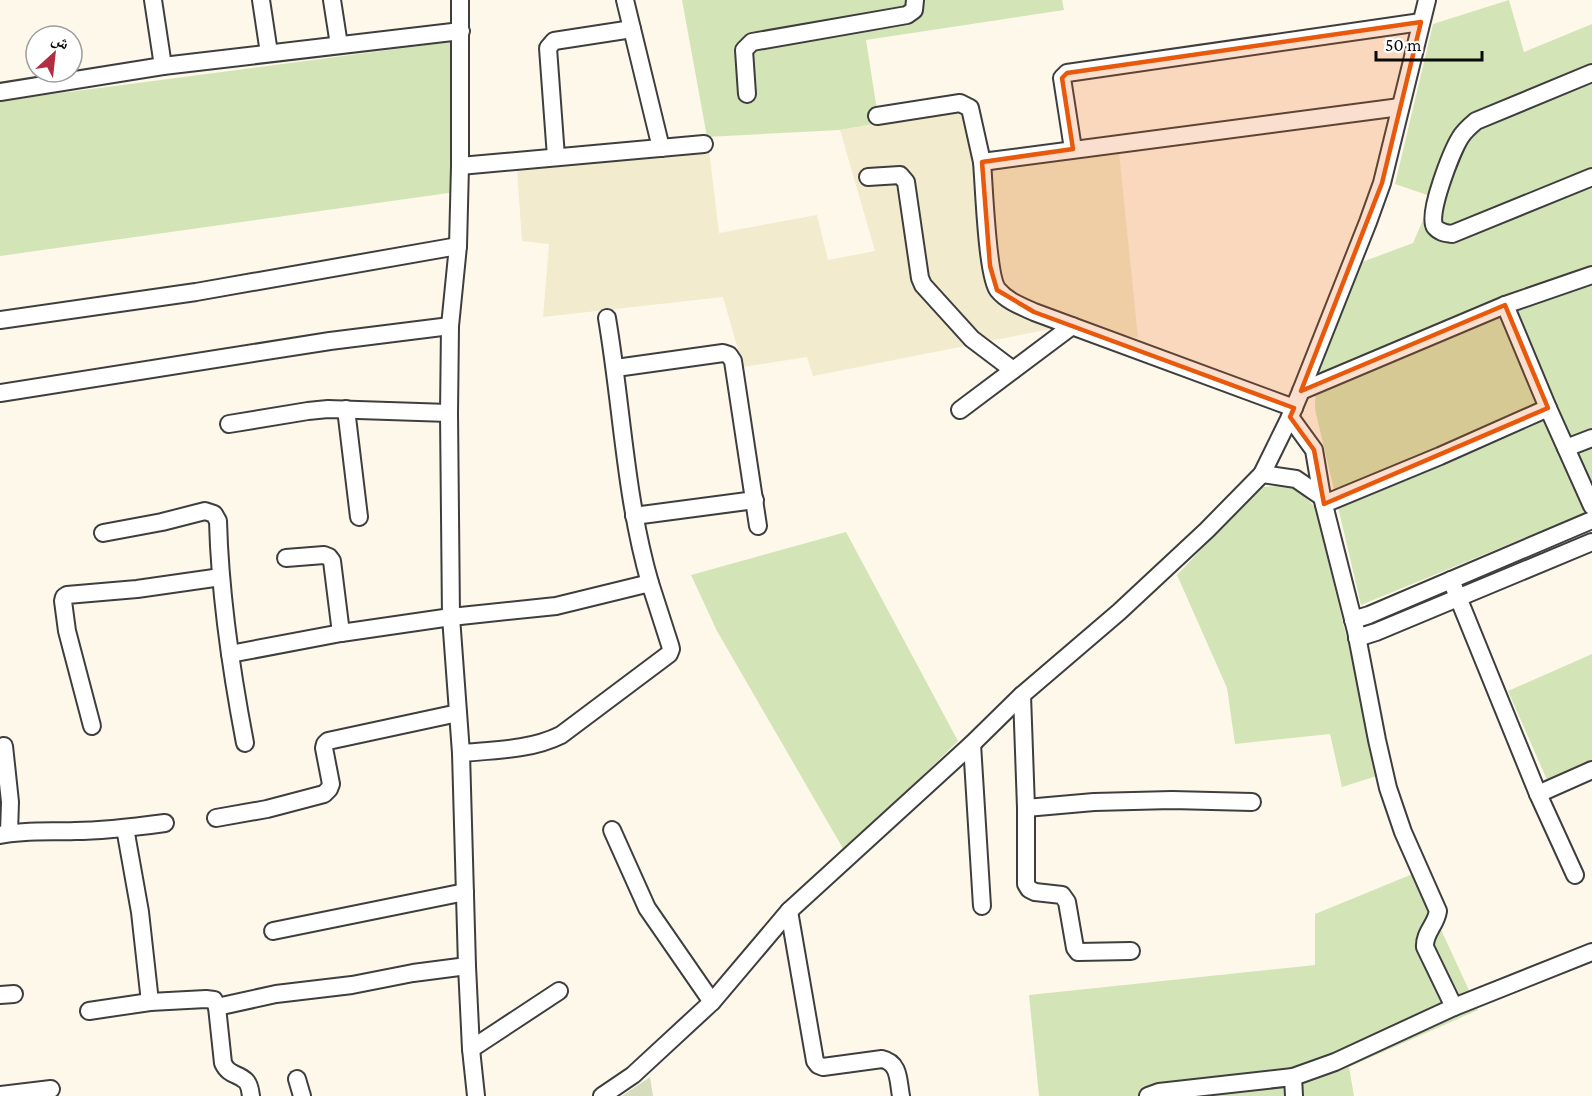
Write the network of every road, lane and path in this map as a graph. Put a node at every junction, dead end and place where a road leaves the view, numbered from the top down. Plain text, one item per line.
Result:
1 (153, 0) edge
2 (261, 0) edge
3 (332, 0) edge
4 (460, 0) edge
5 (626, 0) edge
6 (915, 0) edge
7 (1427, 0) edge
8 (1421, 22) junction
9 (633, 29) junction
10 (462, 31) junction
11 (339, 45) junction
12 (269, 52) junction
13 (163, 66) junction
14 (1592, 73) edge
15 (0, 92) edge
16 (747, 94) dead end
17 (1400, 107) junction
18 (878, 116) dead end
19 (704, 144) dead end
20 (661, 148) junction
21 (1073, 149) junction
22 (556, 157) junction
23 (982, 162) junction
24 (460, 166) junction
25 (868, 177) dead end
26 (1592, 177) edge
27 (458, 246) junction
28 (1592, 275) edge
29 (1505, 305) junction
30 (607, 318) dead end
31 (0, 320) edge
32 (450, 326) junction
33 (1072, 326) junction
34 (616, 368) junction
35 (1012, 370) junction
36 (1301, 391) junction
37 (0, 393) edge
38 (1548, 408) junction
39 (345, 409) junction
40 (960, 410) dead end
41 (449, 413) junction
42 (1292, 413) junction
43 (229, 424) dead end
44 (1592, 438) edge
45 (1566, 448) junction
46 (1262, 474) junction
47 (755, 500) junction
48 (1323, 500) junction
49 (1592, 506) edge
50 (634, 516) junction
51 (359, 517) dead end
52 (1592, 520) edge
53 (758, 526) dead end
54 (103, 533) dead end
55 (1592, 542) edge
56 (286, 558) dead end
57 (221, 577) junction
58 (1451, 580) junction
59 (650, 584) junction
60 (1459, 598) junction
61 (451, 617) junction
62 (1353, 620) junction
63 (341, 633) junction
64 (1357, 638) junction
65 (230, 654) junction
66 (1022, 695) junction
67 (458, 713) junction
68 (92, 726) dead end
69 (245, 743) dead end
70 (972, 744) junction
71 (4, 746) dead end
72 (461, 753) junction
73 (1592, 770) edge
74 (1538, 794) junction
75 (1252, 802) dead end
76 (1026, 808) junction
77 (216, 818) dead end
78 (165, 823) dead end
79 (125, 828) junction
80 (612, 830) dead end
81 (5, 834) edge
82 (1575, 875) dead end
83 (465, 892) junction
84 (982, 906) dead end
85 (789, 911) junction
86 (273, 931) dead end
87 (1131, 951) dead end
88 (1592, 952) edge
89 (467, 966) junction
90 (558, 991) dead end
91 (150, 1002) junction
92 (712, 1002) junction
93 (217, 1007) junction
94 (1454, 1007) junction
95 (89, 1011) dead end
96 (471, 1049) junction
97 (1293, 1077) junction
98 (297, 1078) dead end
99 (51, 1089) dead end
100 (0, 1095) edge
101 (251, 1096) edge
102 (302, 1096) edge
103 (476, 1096) edge
104 (602, 1096) edge
105 (901, 1096) edge
106 (1148, 1096) edge
107 (1294, 1096) edge

1 - 13 street
2 - 12 street
3 - 11 street
4 - 10 street
5 - 9 street
6 - 16 street
7 - 8 street
8 - 17 street
8 - 21 street
9 - 20 street
9 - 22 street
10 - 11 street
10 - 24 street
11 - 12 street
12 - 13 street
13 - 15 street
14 - 26 street
17 - 21 street
17 - 36 street
18 - 23 street
19 - 20 street
20 - 22 street
21 - 23 street
22 - 24 street
23 - 33 street
24 - 27 street
25 - 35 street
27 - 31 street
27 - 32 street
28 - 29 street
29 - 36 street
29 - 38 street
30 - 34 street
32 - 37 street
32 - 41 street
33 - 35 street
33 - 42 street
34 - 47 street
34 - 50 street
35 - 40 street
36 - 42 street
38 - 45 street
38 - 48 street
39 - 41 street
39 - 43 street
39 - 51 street
41 - 61 street
42 - 46 street
42 - 48 street
44 - 45 street
45 - 49 street
46 - 48 street
46 - 66 street
47 - 50 street
47 - 53 street
48 - 62 street
50 - 59 street
52 - 58 street
54 - 57 street
55 - 60 street
56 - 63 street
57 - 65 street
57 - 68 street
58 - 60 street
58 - 62 street
59 - 61 street
59 - 72 street
60 - 64 street
60 - 74 street
61 - 63 street
61 - 67 street
62 - 64 street
63 - 65 street
64 - 94 street
65 - 69 street
66 - 70 street
66 - 76 street
67 - 72 street
67 - 77 street
70 - 84 street
70 - 85 street
71 - 81 street
72 - 83 street
73 - 74 street
74 - 82 street
75 - 76 street
76 - 87 street
78 - 79 street
79 - 81 street
79 - 91 street
80 - 92 street
83 - 86 street
83 - 89 street
85 - 92 street
85 - 105 street
88 - 94 street
89 - 93 street
89 - 96 street
90 - 96 street
91 - 93 street
91 - 95 street
92 - 104 street
93 - 101 street
94 - 97 street
96 - 103 street
97 - 106 street
97 - 107 street
98 - 102 street
99 - 100 street

